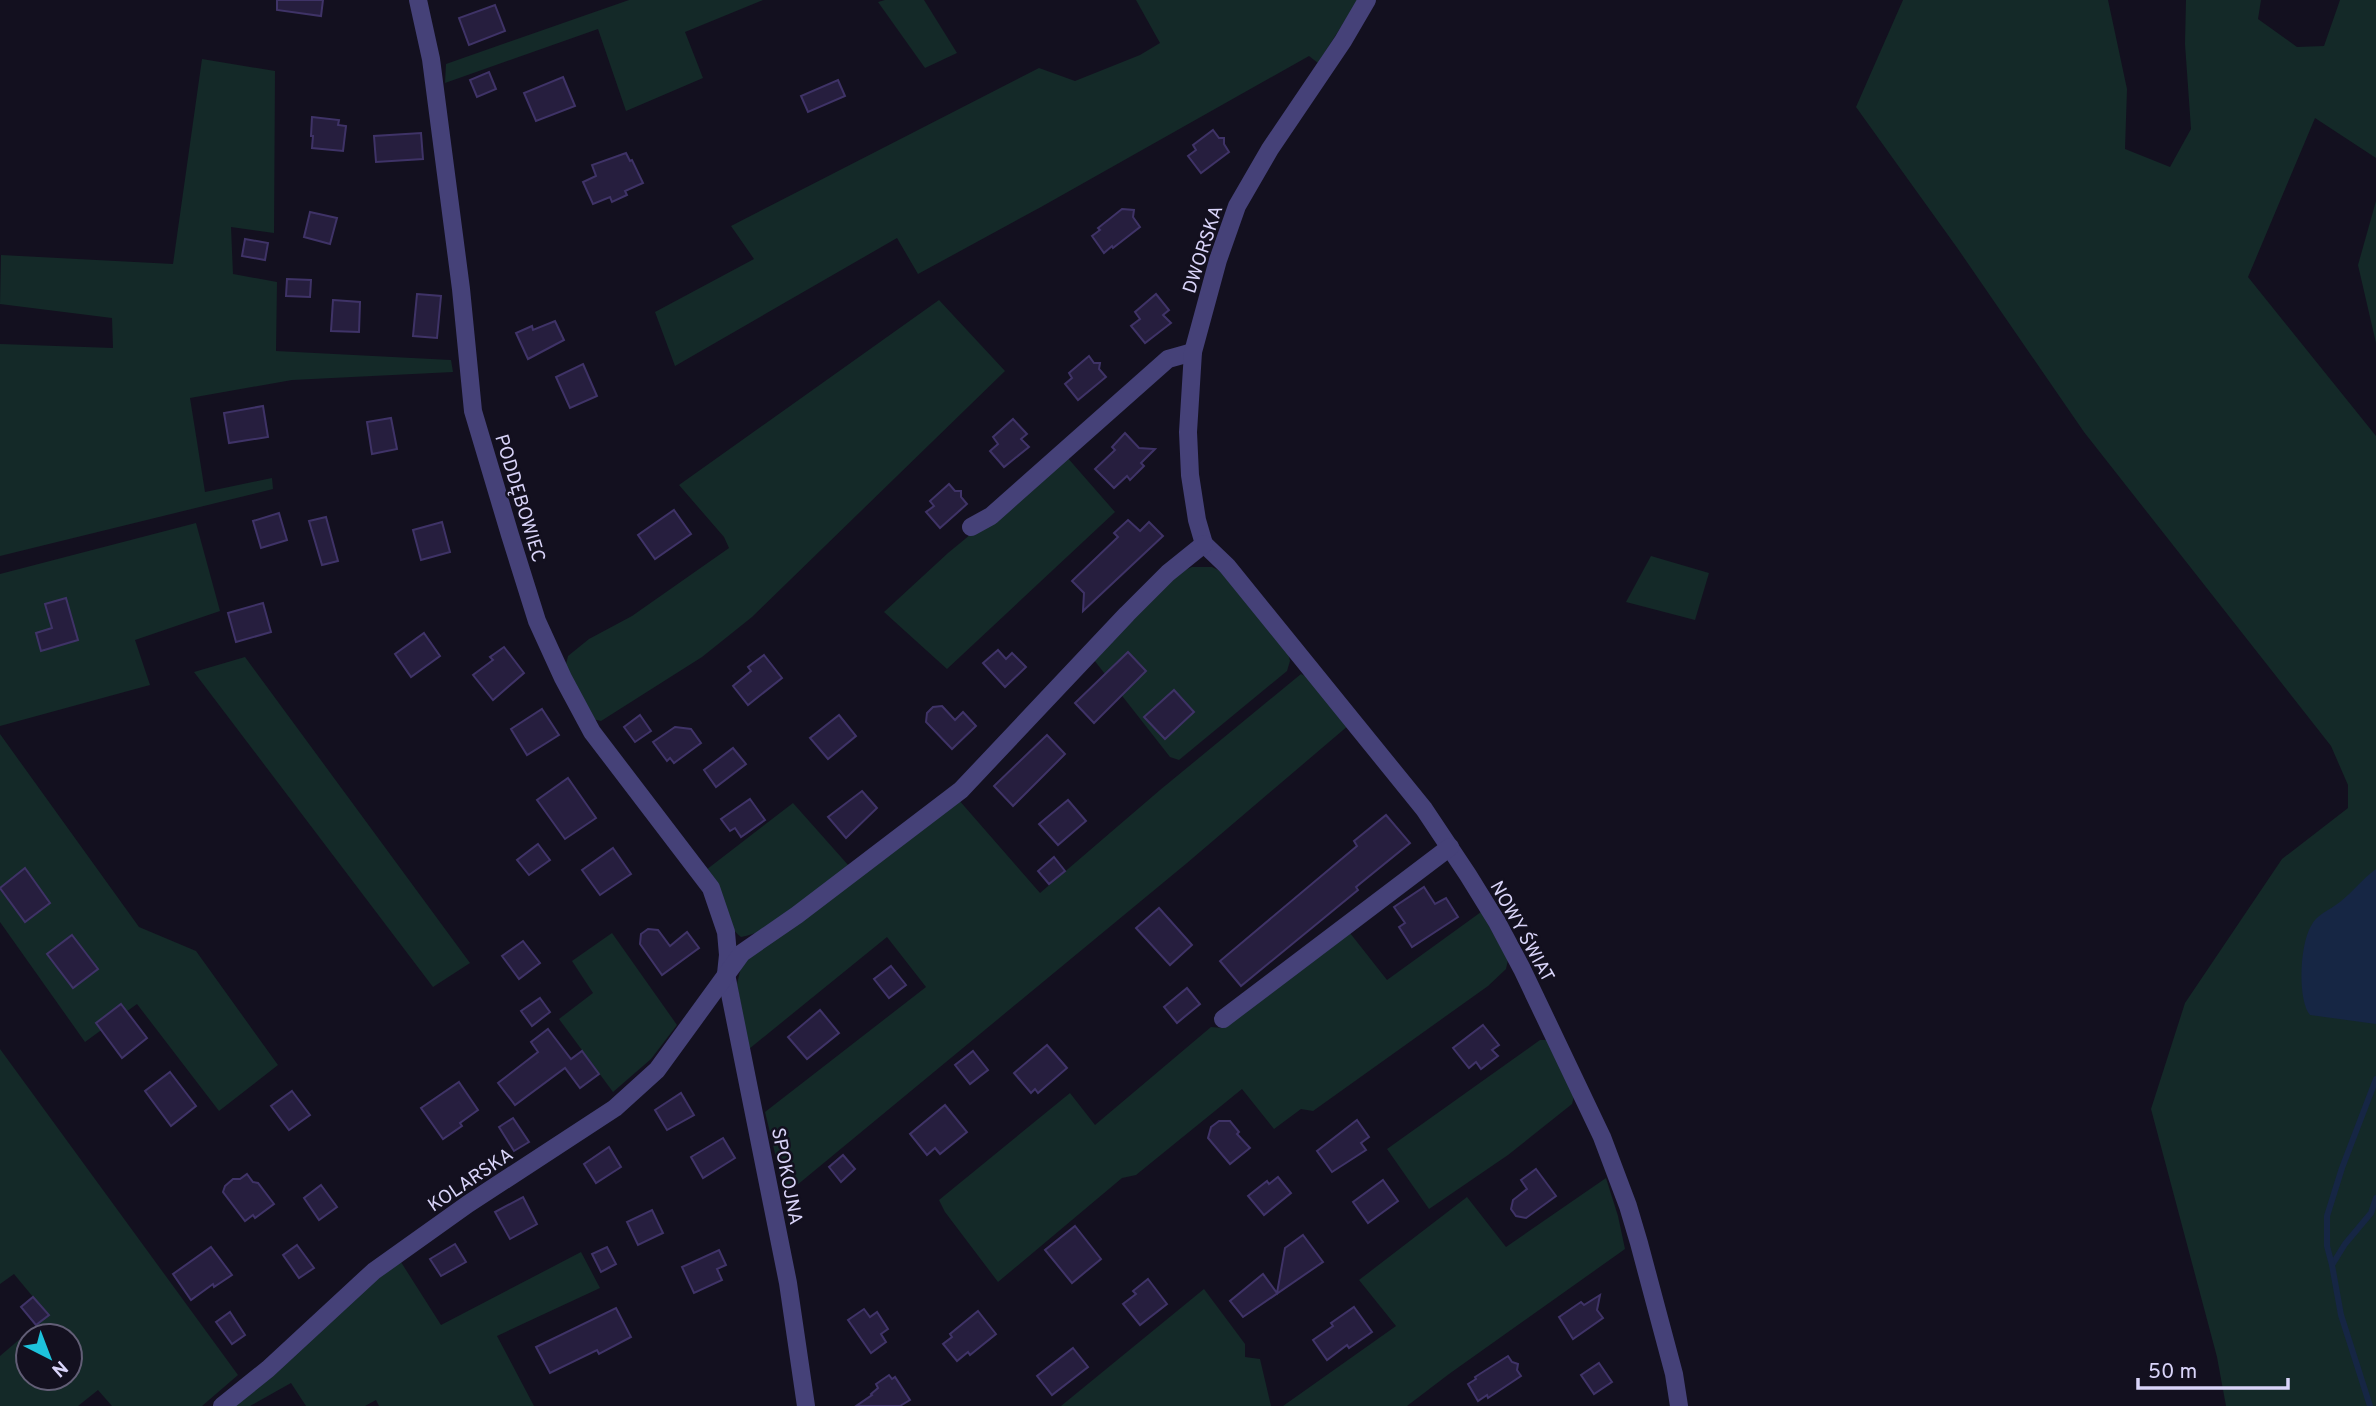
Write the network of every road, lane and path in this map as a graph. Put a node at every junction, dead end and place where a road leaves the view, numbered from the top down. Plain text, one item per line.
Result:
1 (418, 0) edge
2 (1367, 0) edge
3 (1193, 352) junction
4 (971, 527) dead end
5 (1204, 544) junction
6 (1450, 847) junction
7 (728, 955) joint
8 (726, 974) junction
9 (1223, 1019) dead end
10 (222, 1406) edge
11 (806, 1406) edge
12 (1679, 1406) edge

1 - 7 street, PODDĘBOWIEC
2 - 3 street, DWORSKA
3 - 4 street
3 - 5 street, DWORSKA
5 - 6 street, NOWY ŚWIAT
5 - 8 street, KOLARSKA
6 - 9 street
6 - 12 street, NOWY ŚWIAT
7 - 8 street, SPOKOJNA
8 - 10 street, KOLARSKA
8 - 11 street, SPOKOJNA

